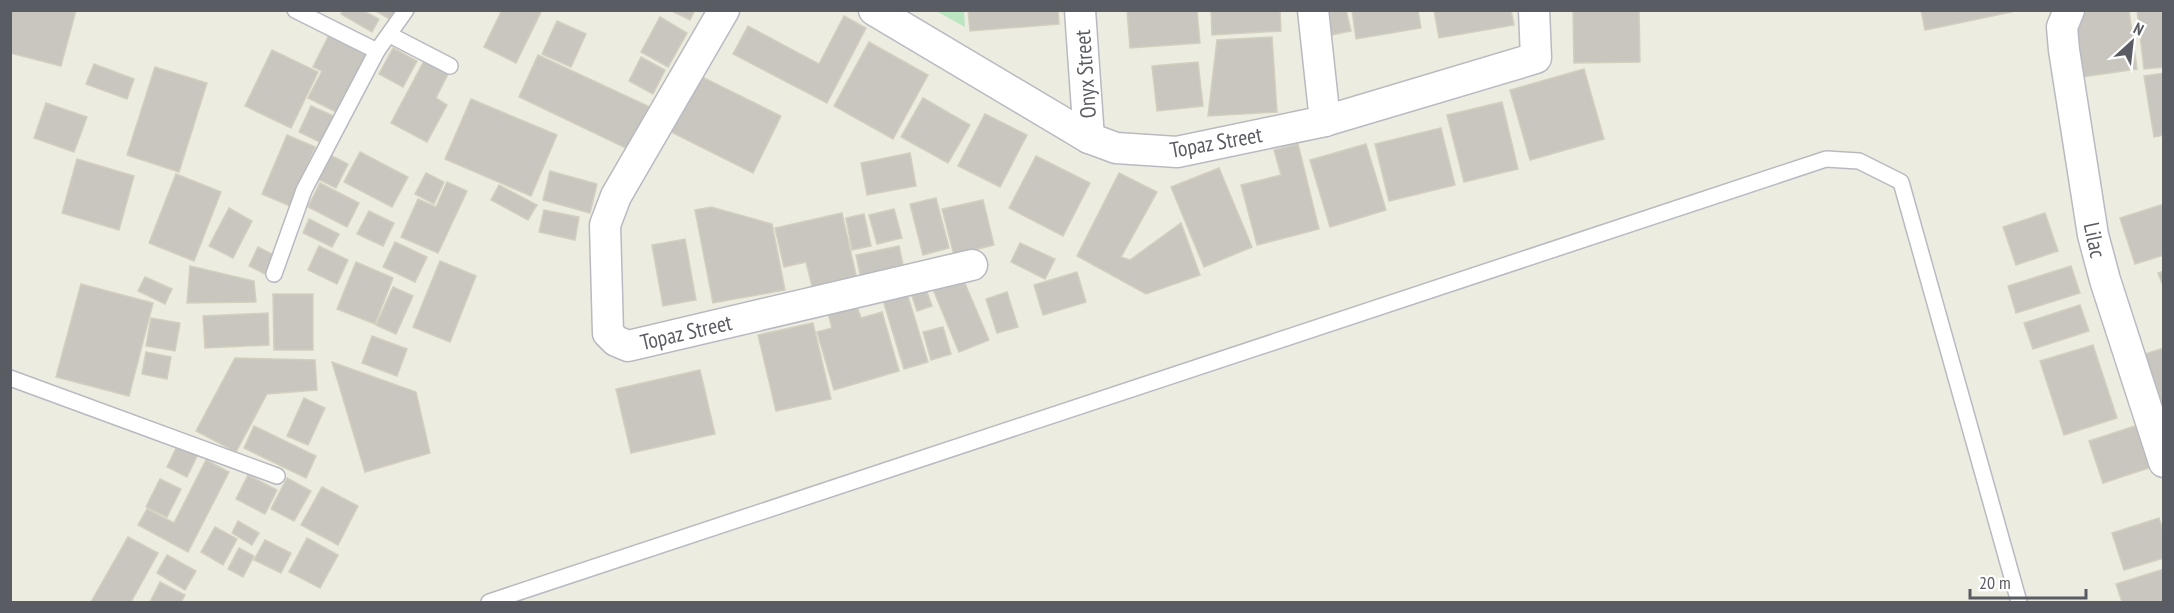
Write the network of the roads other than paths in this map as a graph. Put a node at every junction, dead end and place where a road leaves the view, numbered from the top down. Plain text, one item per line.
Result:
1 (295, 10) edge
2 (406, 10) edge
3 (724, 10) edge
4 (874, 10) edge
5 (1080, 10) edge
6 (1313, 10) edge
7 (1534, 10) edge
8 (2068, 11) edge
9 (390, 35) junction
10 (376, 51) junction
11 (450, 66) dead end
12 (1325, 121) junction
13 (1089, 138) junction
14 (972, 265) dead end
15 (274, 274) dead end
16 (10, 378) edge
17 (2163, 462) edge
18 (277, 476) dead end
19 (489, 603) edge
20 (2019, 603) edge

1 - 10 lane
2 - 9 lane
3 - 14 street, Topaz Street
4 - 13 street, Topaz Street
5 - 13 street, Onyx Street
6 - 12 street
7 - 12 street, Topaz Street
8 - 17 street, Lilac
9 - 10 lane
9 - 11 lane
10 - 15 lane
12 - 13 street, Topaz Street
16 - 18 lane
19 - 20 lane

